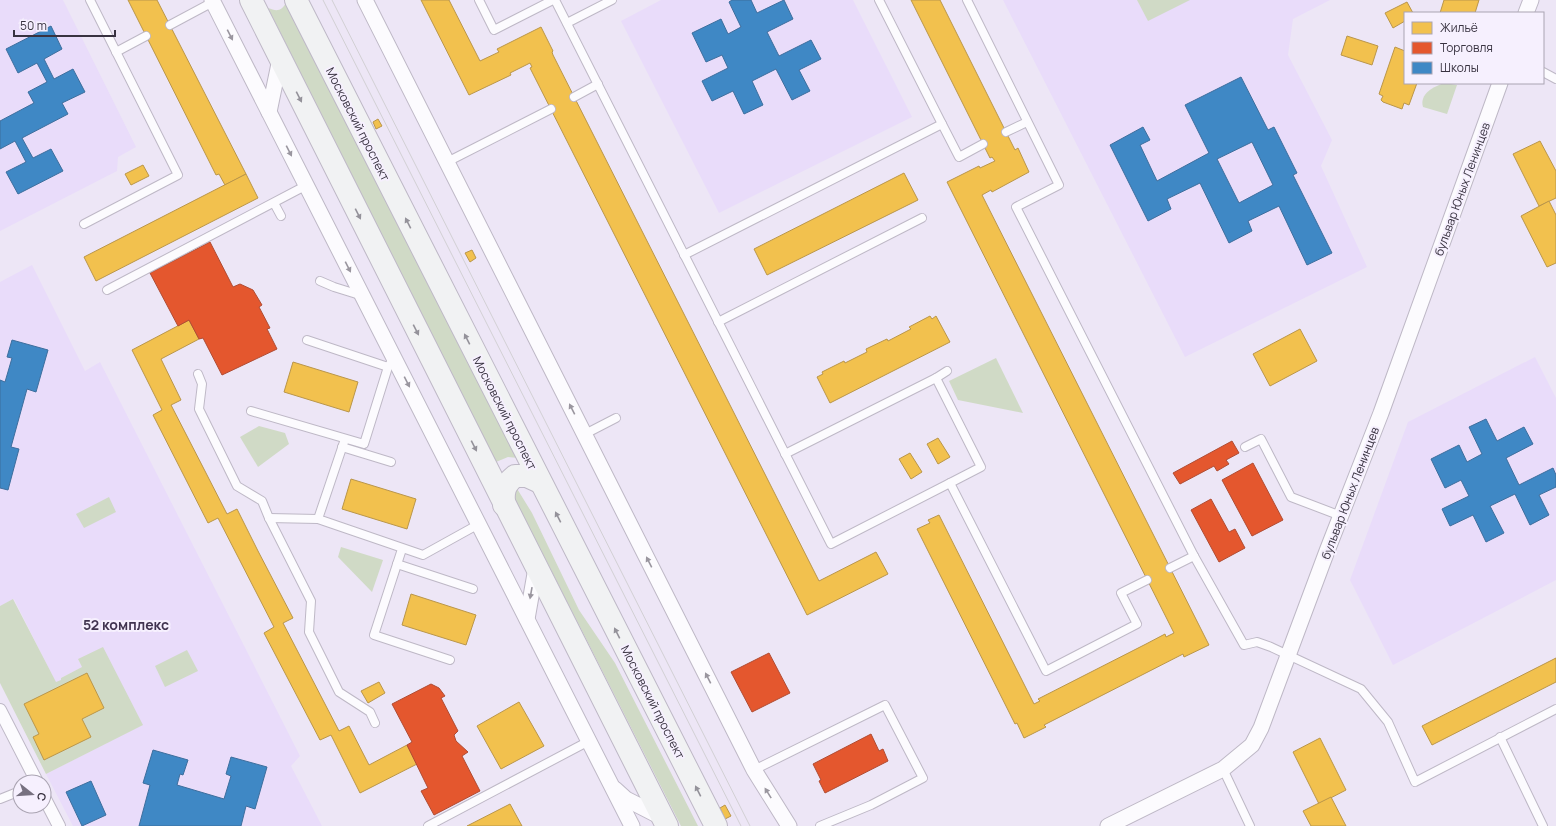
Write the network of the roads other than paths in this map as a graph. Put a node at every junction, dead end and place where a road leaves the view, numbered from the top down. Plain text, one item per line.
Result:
1 (90, 0) edge
2 (250, 0) edge
3 (296, 0) edge
4 (354, 0) edge
5 (365, 0) edge
6 (479, 0) edge
7 (554, 0) edge
8 (612, 0) edge
9 (879, 0) edge
10 (967, 0) edge
11 (1531, 0) edge
12 (213, 1) edge
13 (1526, 12) edge
14 (374, 18) junction
15 (567, 24) junction
16 (170, 25) dead end
17 (146, 36) dead end
18 (116, 52) junction
19 (280, 59) junction
20 (1544, 72) edge
21 (1556, 78) edge
22 (598, 84) junction
23 (1500, 84) edge
24 (574, 97) dead end
25 (551, 109) dead end
26 (269, 112) junction
27 (1027, 122) junction
28 (942, 124) junction
29 (1006, 132) dead end
30 (983, 144) dead end
31 (447, 162) junction
32 (307, 185) junction
33 (274, 203) junction
34 (281, 216) dead end
35 (922, 218) dead end
36 (84, 224) dead end
37 (684, 255) junction
38 (320, 281) dead end
39 (107, 290) dead end
40 (363, 296) junction
41 (718, 322) junction
42 (307, 340) dead end
43 (391, 362) junction
44 (947, 371) dead end
45 (198, 374) dead end
46 (936, 378) junction
47 (251, 411) dead end
48 (616, 418) dead end
49 (585, 434) junction
50 (345, 439) junction
51 (342, 447) junction
52 (1245, 447) dead end
53 (785, 454) junction
54 (391, 462) dead end
55 (540, 482) junction
56 (950, 483) junction
57 (504, 505) junction
58 (1341, 516) junction
59 (269, 518) junction
60 (318, 519) junction
61 (479, 524) junction
62 (402, 549) junction
63 (1194, 556) junction
64 (397, 564) junction
65 (536, 568) junction
66 (1170, 568) dead end
67 (1147, 580) dead end
68 (473, 589) dead end
69 (527, 619) junction
70 (1289, 654) junction
71 (450, 660) dead end
72 (1556, 709) edge
73 (0, 710) edge
74 (375, 723) dead end
75 (1500, 737) junction
76 (589, 741) junction
77 (1223, 768) junction
78 (754, 770) junction
79 (32, 774) edge
80 (612, 788) junction
81 (12, 794) edge
82 (0, 799) edge
83 (52, 812) edge
84 (665, 822) edge
85 (59, 826) edge
86 (428, 826) edge
87 (632, 826) edge
88 (716, 826) edge
89 (789, 826) edge
90 (820, 826) edge
91 (1108, 826) edge
92 (1250, 826) edge
93 (1543, 826) edge

1 - 18 lane
2 - 19 main road
55 -> 3 main road, Московский проспект
4 - 14 street
5 - 14 street
6 - 7 lane
7 - 15 lane
8 - 15 lane
9 - 28 lane
10 - 27 lane
11 - 13 street
12 - 16 lane
12 -> 26 street
14 - 31 street
15 - 22 lane
17 - 18 lane
18 - 36 lane
19 - 26 street
19 -> 57 main road
20 - 21 lane
22 - 24 lane
22 - 37 lane
23 - 58 street, бульвар Юных Ленинцев
25 - 31 lane
26 -> 32 street
27 - 29 lane
27 - 63 lane
28 - 30 lane
28 - 37 lane
49 -> 31 street
32 - 33 lane
32 -> 40 street
33 - 34 lane
33 - 39 lane
35 - 41 lane
37 - 41 lane
38 - 40 lane
40 - 43 street
41 - 53 lane
42 - 43 lane
43 - 50 lane
43 -> 61 street
44 - 46 lane
45 - 59 lane
46 - 53 lane
46 - 56 lane
47 - 50 lane
48 - 49 lane
78 -> 49 street
50 - 51 lane
51 - 54 lane
51 - 60 lane
52 - 58 lane
53 - 56 lane
55 - 57 main road
88 -> 55 main road, Московский проспект
56 - 67 lane
57 - 65 main road
58 - 70 street, бульвар Юных Ленинцев
59 - 60 lane
59 - 74 lane
60 - 62 lane
61 - 62 lane
61 - 69 street
62 - 64 lane
63 - 66 lane
63 - 70 lane
64 - 68 lane
64 - 71 lane
65 -> 69 street
65 - 84 main road
69 - 76 street
70 - 75 lane
70 - 77 street, бульвар Юных Ленинцев
72 - 75 lane
73 - 79 street
75 - 93 lane
76 - 80 street
76 - 86 lane
77 - 91 street, бульвар Юных Ленинцев
77 - 92 lane
89 -> 78 street
78 - 90 lane
80 - 84 street
80 - 87 street
81 - 82 lane
83 - 85 street

